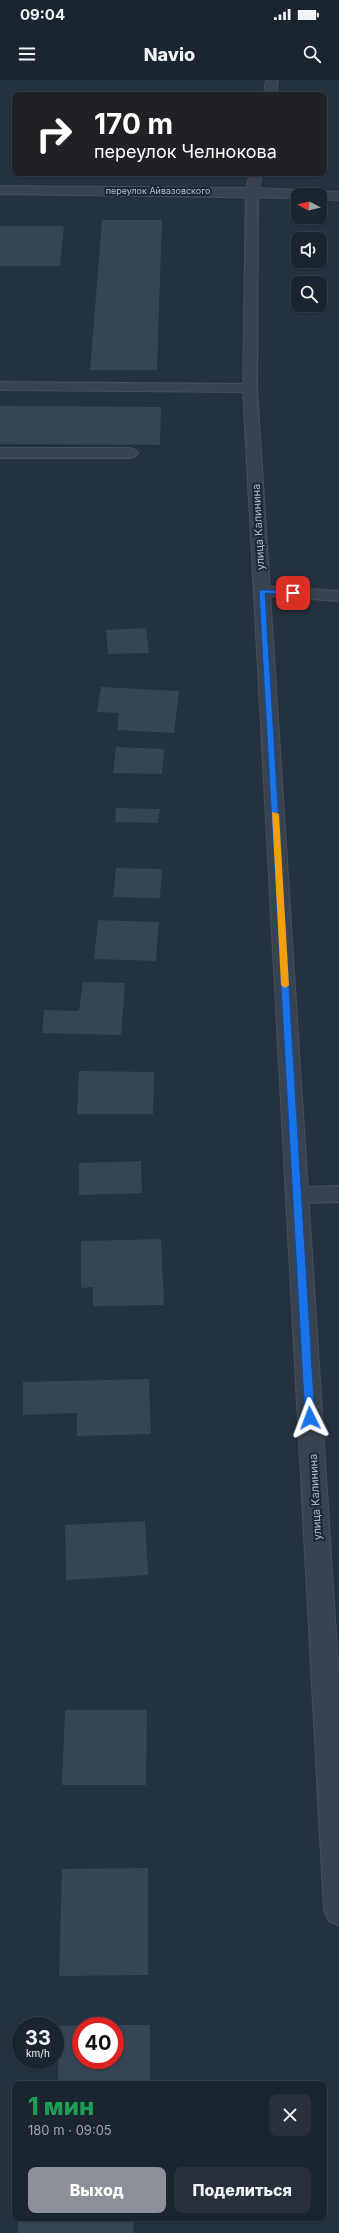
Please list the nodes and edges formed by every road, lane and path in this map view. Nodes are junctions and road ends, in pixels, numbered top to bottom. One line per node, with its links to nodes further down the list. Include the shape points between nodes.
1 (272, 80): 2 (street)
2 (270, 92)
3 (254, 183): 4 (street, переулок Айвазовского); 5 (street, переулок Айвазовского); 9 (street, улица Калинина)
4 (0, 190)
5 (291, 190)
6 (327, 195): 7 (street)
7 (339, 196)
8 (0, 386): 9 (street)
9 (250, 388): 12 (street, улица Калинина)
10 (0, 453): 11 (street)
11 (130, 453)
12 (262, 591): 13 (street); 15 (street, улица Калинина)
13 (339, 596)
14 (339, 1194): 15 (street)
15 (297, 1195): 16 (street, улица Калинина)
16 (339, 1911)

